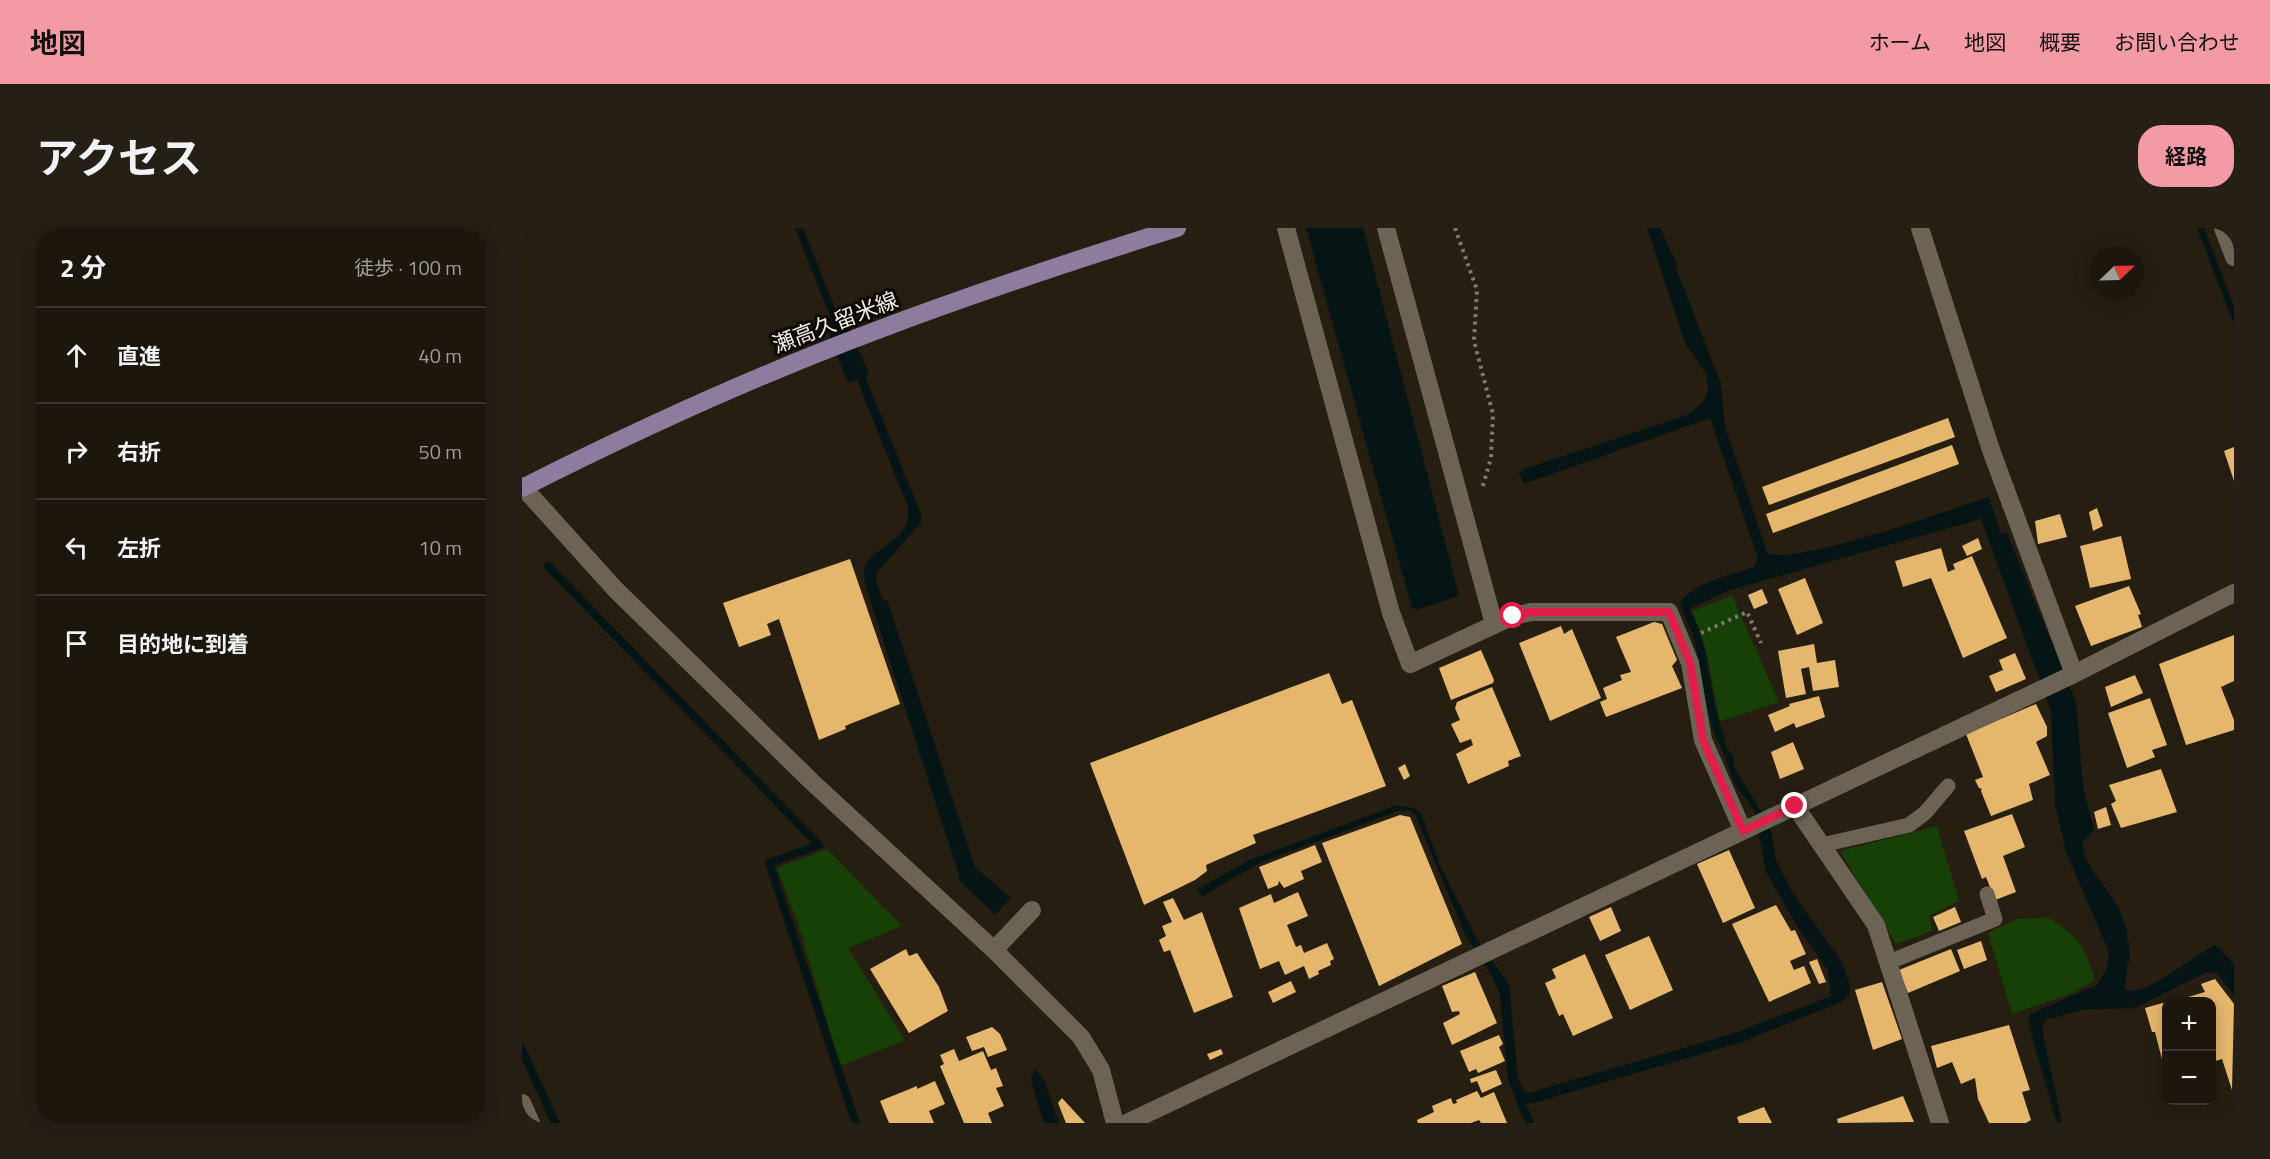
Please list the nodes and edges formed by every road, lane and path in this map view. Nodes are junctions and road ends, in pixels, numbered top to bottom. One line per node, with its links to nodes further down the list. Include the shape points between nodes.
1 (1177, 228): 8 (main road, 瀬高久留米線, via 1011,281 873,331 720,393)
2 (1286, 228): 11 (street, via 1391,613 1410,664)
3 (1386, 228): 9 (street)
4 (1455, 228): 9 (path, via 1477,290 1474,341 1493,414 1491,458)
5 (1920, 228): 14 (street, via 1991,450)
6 (2223, 228): 7 (street)
7 (2234, 257)
8 (522, 487): 21 (street, via 615,589 811,781)
9 (1468, 526): 11 (street)
10 (2234, 593): 14 (street)
11 (1494, 624): 12 (street, via 1531,612 1669,612)
12 (1681, 642): 13 (path, via 1747,612); 17 (street, via 1690,663 1703,740)
13 (1761, 643)
14 (2074, 674): 16 (street)
15 (1948, 786): 18 (lane, via 1909,825)
16 (1795, 806): 17 (street); 18 (street)
17 (1743, 831): 26 (street)
18 (1822, 845): 22 (street, via 1876,925)
19 (1987, 894): 22 (lane, via 1995,919)
20 (1032, 910): 21 (street)
21 (994, 950): 25 (street, via 1081,1037 1101,1070)
22 (1889, 962): 27 (street)
23 (522, 1103): 24 (street)
24 (531, 1123)
25 (1115, 1123)
26 (1126, 1123)
27 (1940, 1123)

